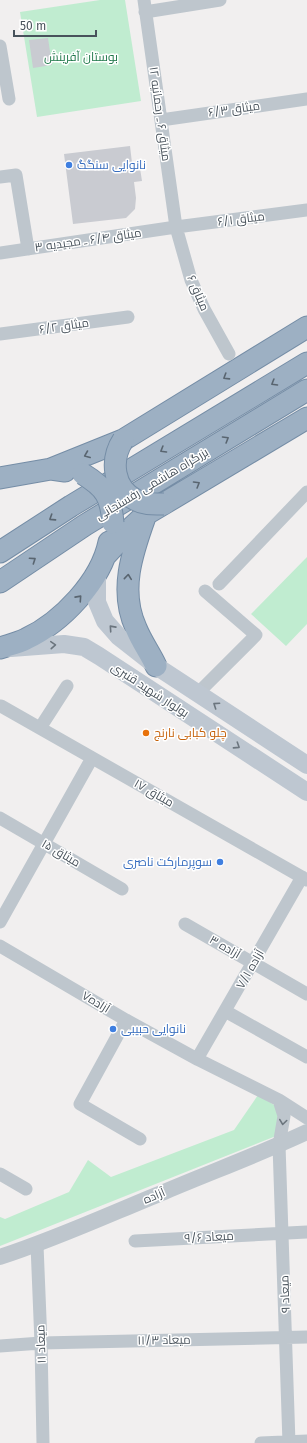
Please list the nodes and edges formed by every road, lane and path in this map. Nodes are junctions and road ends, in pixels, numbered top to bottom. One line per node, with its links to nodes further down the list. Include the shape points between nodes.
1 (220, 0): 2 (street)
2 (145, 6): 7 (street, میثاق ۶ ـ رحمانیه ۱۲)
3 (0, 46): 4 (street)
4 (1, 61): 6 (street)
5 (307, 98): 7 (street, میثاق ۶/۳)
6 (9, 99)
7 (161, 120): 10 (street, میثاق ۶ ـ رحمانیه ۱۲)
8 (0, 177): 11 (street, via 16,175)
9 (307, 210): 10 (street, میثاق ۶/۱)
10 (176, 227): 11 (street, میثاق ۶/۴ ـ مجیدیه ۳); 16 (street, میثاق ۶, via 191,280)
11 (28, 249): 12 (street, میثاق ۶/۴ ـ مجیدیه ۳)
12 (0, 253)
13 (128, 317): 15 (street, میثاق ۶/۲)
14 (307, 327): 20 (highway, one-way to 20)
15 (0, 334)
16 (229, 354)
17 (307, 363): 26 (highway, بزرگراه هاشمی رفسنجانی, one-way to 26)
18 (307, 390): 28 (highway, بزرگراه هاشمی رفسنجانی, one-way to 18, via 85,525)
19 (307, 418): 24 (highway, بزرگراه هاشمی رفسنجانی, one-way to 19)
20 (124, 440): 21 (highway, one-way to 21); 24 (highway, bridge, via 114,462 116,478 124,491 135,500 149,505)
21 (51, 469): 22 (highway); 27 (highway, bridge, via 83,474 96,482 106,494 112,508 113,524)
22 (7, 475)
23 (307, 492): 29 (street)
24 (164, 504): 25 (highway, بزرگراه هاشمی رفسنجانی)
25 (145, 515): 27 (highway, بزرگراه هاشمی رفسنجانی, via 130,528); 32 (highway, one-way to 25, via 135,627 127,591 131,558)
26 (0, 552)
27 (102, 564): 31 (highway, بزرگراه هاشمی رفسنجانی, one-way to 27, via 26,639 52,623 87,588); 32 (main road, بولوار شهید قنبری, one-way to 27, via 105,621 97,602)
28 (0, 582)
29 (219, 584)
30 (205, 591): 34 (street, via 256,634)
31 (0, 649): 39 (main road, بولوار شهید قنبری, one-way to 39, via 64,644 84,647)
32 (156, 666): 34 (main road, بولوار شهید قنبری)
33 (67, 686): 36 (street)
34 (198, 693): 38 (main road, بولوار شهید قنبری, one-way to 34)
35 (1, 706): 36 (street, میثاق ۱۷)
36 (40, 728): 37 (street, میثاق ۱۷)
37 (92, 758): 41 (street); 42 (street, میثاق ۱۷)
38 (307, 765)
39 (307, 792)
40 (0, 818): 41 (street, میثاق ۱۵)
41 (43, 843): 43 (street, میثاق ۱۵); 44 (street)
42 (304, 879): 47 (street, آزاده ۷/۱)
43 (122, 889)
44 (0, 922)
45 (185, 924): 47 (street, آزاده ۳)
46 (0, 946): 50 (street, آزاده۷)
47 (253, 963): 48 (street, آزاده ۳); 49 (street, آزاده ۷/۱)
48 (307, 994)
49 (226, 1011): 51 (street); 52 (street, آزاده ۷/۱)
50 (126, 1020): 52 (street, آزاده۷); 56 (street, via 80,1104)
51 (307, 1057)
52 (197, 1059): 53 (street, آزاده۷)
53 (279, 1100): 54 (street, آزاده۷); 57 (street, میعاد ۹, one-way to 57, via 284,1116)
54 (307, 1118)
55 (307, 1132): 57 (street, آزاده)
56 (140, 1139)
57 (279, 1145): 61 (street, میعاد ۹); 63 (street, آزاده)
58 (0, 1174): 59 (street)
59 (26, 1189)
60 (307, 1232): 61 (street, میعاد ۹/۶)
61 (282, 1233): 62 (street, میعاد ۹/۶); 65 (street, میعاد ۹)
62 (135, 1241)
63 (37, 1245): 64 (street, آزاده); 67 (street, میعاد ۱۱)
64 (0, 1257)
65 (286, 1337): 66 (street, میعاد ۱۱/۳); 67 (street, میعاد ۱۱/۳); 72 (street, میعاد ۹)
66 (307, 1337)
67 (41, 1344): 68 (street, میعاد ۱۱/۳); 70 (street, میعاد ۱۱)
68 (0, 1346)
69 (307, 1441): 72 (street)
70 (43, 1443)
71 (261, 1443): 72 (street)
72 (289, 1443)

